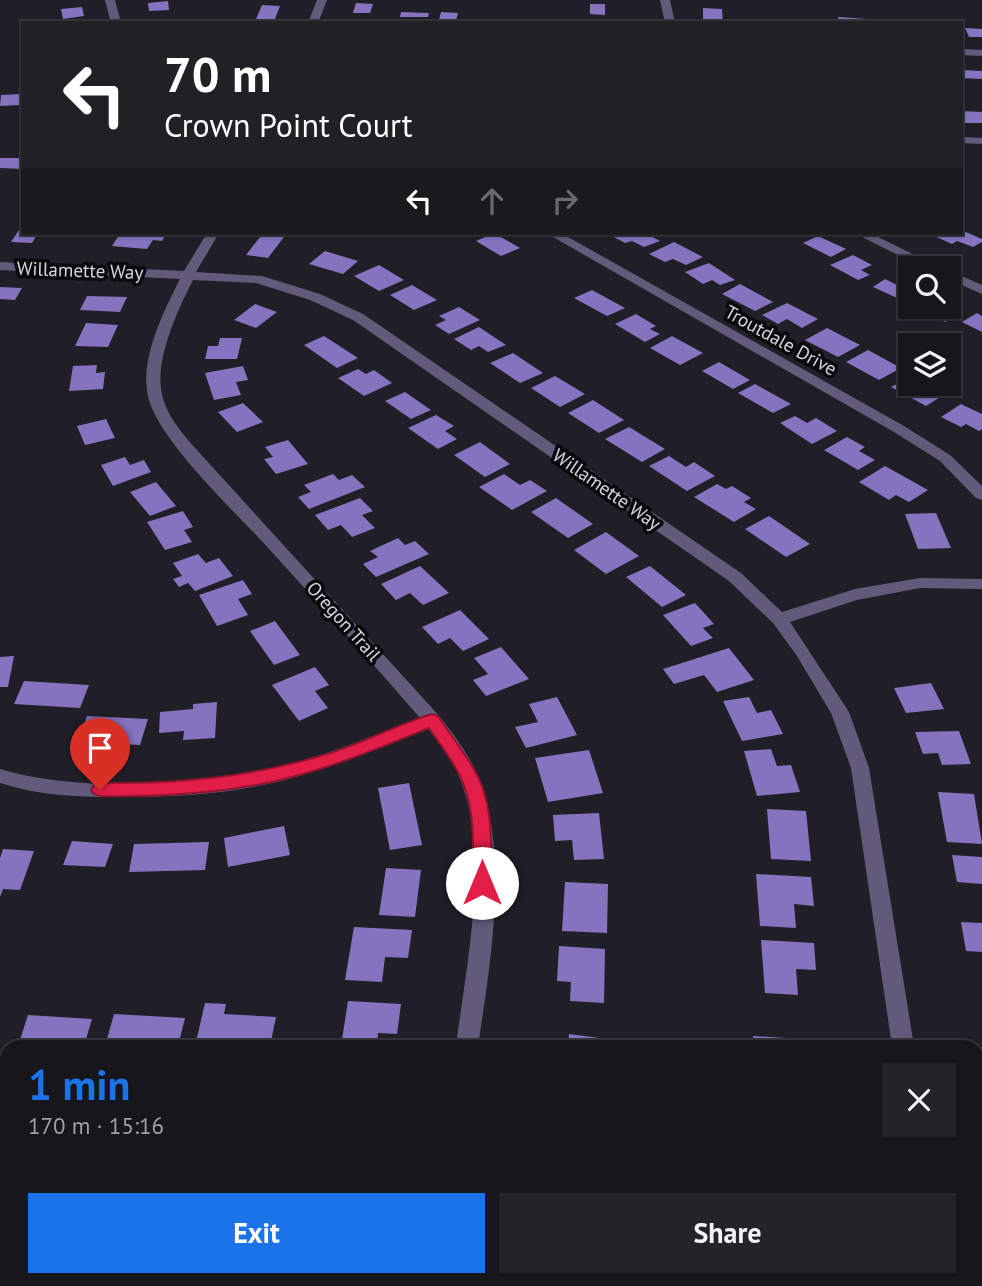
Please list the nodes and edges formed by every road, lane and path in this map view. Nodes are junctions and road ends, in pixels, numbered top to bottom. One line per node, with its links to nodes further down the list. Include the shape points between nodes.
1 (110, 0): 4 (street)
2 (322, 0): 5 (street)
3 (665, 0): 6 (street)
4 (115, 21)
5 (314, 21)
6 (670, 21)
7 (963, 52): 8 (street)
8 (982, 53)
9 (963, 140): 10 (street)
10 (982, 141)
11 (212, 235): 16 (street, Oregon Trail)
12 (556, 235): 19 (street, Troutdale Drive, via 899,429 945,458)
13 (864, 235): 14 (street)
14 (909, 256)
15 (0, 266): 16 (street, Willamette Way)
16 (190, 274): 21 (street, Willamette Way, via 257,279 315,297 358,317 735,577); 22 (street, Oregon Trail, via 153,369 153,392 161,414 200,464)
17 (961, 280): 18 (street)
18 (982, 290)
19 (982, 495)
20 (982, 584): 21 (street, via 920,583 855,595)
21 (779, 619): 25 (street, Willamette Way, via 840,712 860,768)
22 (432, 720): 23 (street, via 334,758 229,783 172,790 76,790 29,786); 24 (street, Oregon Trail, via 468,774 481,823 481,922)
23 (0, 776)
24 (468, 1040)
25 (902, 1040)

